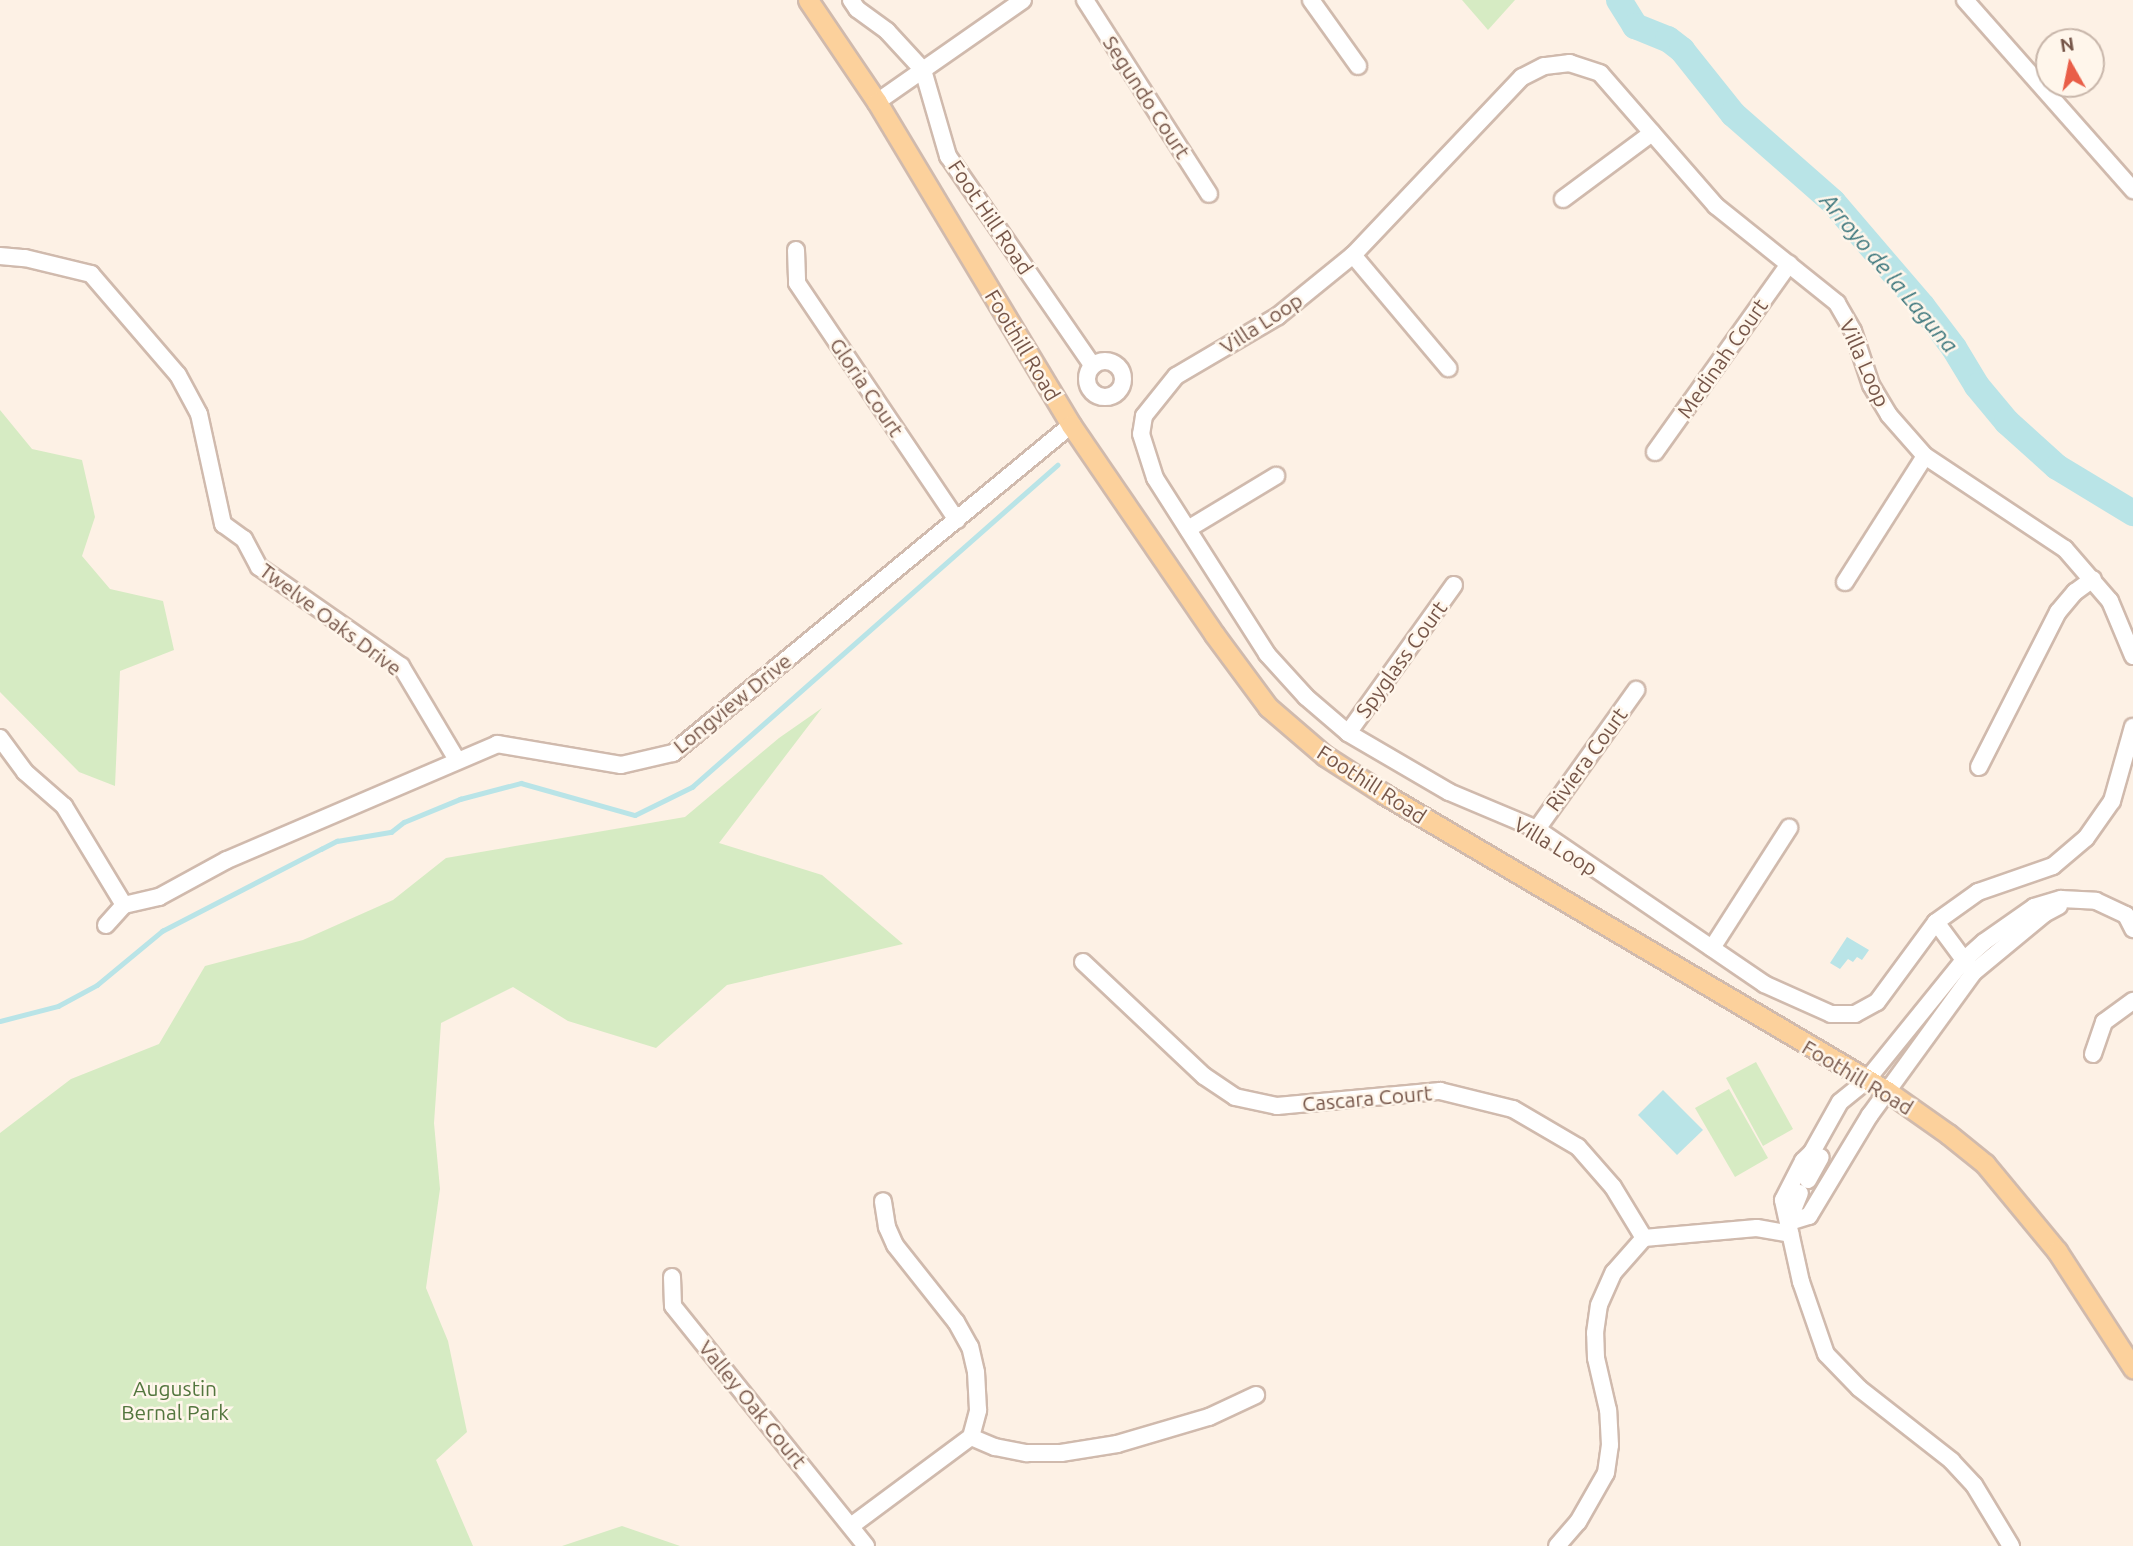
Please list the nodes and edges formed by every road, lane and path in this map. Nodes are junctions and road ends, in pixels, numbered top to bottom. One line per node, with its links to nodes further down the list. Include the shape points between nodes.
1 (808, 0): 9 (main road, Foothill Road)
2 (851, 0): 8 (street, Foot Hill Road)
3 (1023, 0): 8 (street)
4 (1086, 0): 12 (street, Segundo Court)
5 (1311, 0): 7 (street)
6 (1965, 0): 11 (street)
7 (1358, 66)
8 (923, 70): 9 (street); 18 (street, Foot Hill Road, via 948,156)
9 (877, 102): 20 (main road, Foothill Road)
10 (1652, 134): 13 (street); 15 (street, Villa Loop, via 1600,73 1570,63 1544,66 1522,77); 17 (street, Villa Loop, via 1716,206)
11 (2133, 190)
12 (1209, 194)
13 (1563, 199)
14 (796, 250): 24 (street, Gloria Court, via 797,282)
15 (1353, 255): 19 (street); 25 (street, Villa Loop, via 1278,316 1176,376 1144,416 1144,451 1155,478)
16 (0, 256): 34 (street, Twelve Oaks Drive, via 91,274 178,375 199,414 223,524 244,539 259,567 401,666)
17 (1789, 264): 21 (street, Medinah Court); 22 (street, Villa Loop, via 1837,303 1853,331 1871,385 1889,415)
18 (1093, 366)
19 (1448, 368)
20 (1071, 425): 24 (street, Longview Drive); 47 (main road, Foothill Road, via 1268,707 1325,757)
21 (1655, 453)
22 (1924, 456): 26 (street, Villa Loop, via 2065,549); 27 (street)
23 (1276, 476): 25 (street)
24 (957, 520): 34 (street, Longview Drive, via 673,753 621,765 497,744)
25 (1188, 529): 32 (street, Villa Loop, via 1266,654)
26 (2093, 579): 29 (street, Villa Loop, via 2110,601); 35 (street, via 2058,612)
27 (1845, 582)
28 (1454, 585): 32 (street, Spyglass Court)
29 (2133, 656)
30 (1636, 690): 37 (street, Riviera Court)
31 (2133, 727): 39 (street, Villa Loop, via 2112,802 2086,838 2053,866 1979,892)
32 (1348, 733): 37 (street, Villa Loop, via 1449,792)
33 (0, 738): 38 (street, via 25,772 64,806)
34 (457, 760): 38 (street, Longview Drive, via 227,860 159,897)
35 (1979, 767)
36 (1789, 828): 42 (street)
37 (1536, 829): 42 (street, Villa Loop)
38 (124, 905): 40 (street)
39 (1936, 922): 42 (street, Villa Loop, via 1877,1002 1855,1014 1831,1014 1764,984); 44 (street)
40 (106, 925)
41 (2133, 929): 44 (street, via 2126,915 2096,901 2074,899)
42 (1712, 948)
43 (1083, 962): 53 (street, Cascara Court, via 1204,1076 1235,1097 1277,1106 1440,1091 1475,1097 1523,1114 1578,1147 1613,1187)
44 (1969, 966): 47 (street); 48 (street)
45 (2133, 1001): 46 (street, via 2105,1022)
46 (2093, 1054)
47 (1866, 1082): 48 (main road, Foothill Road); 49 (street, via 1840,1102)
48 (1886, 1091): 50 (street); 55 (main road, Foothill Road, via 1985,1164 2057,1251)
49 (1817, 1155): 50 (street); 52 (street); 52 (street, via 1803,1161 1783,1200)
50 (1838, 1166): 52 (street, via 1809,1216)
51 (883, 1201): 57 (street, via 895,1245 956,1322 970,1347 978,1410)
52 (1789, 1228): 53 (street); 61 (street, via 1801,1282 1826,1354 1859,1388 1952,1461 1974,1485)
53 (1644, 1238): 60 (street, via 1614,1272 1599,1305 1596,1358 1608,1410 1606,1473 1578,1522)
54 (672, 1277): 58 (street, Valley Oak Court, via 673,1306)
55 (2133, 1368)
56 (1256, 1395): 57 (street, via 1209,1417 1117,1444 1061,1453 1027,1453)
57 (971, 1437): 58 (street)
58 (851, 1526): 59 (street, Valley Oak Court)
59 (866, 1546)
60 (1557, 1546)
61 (2011, 1546)

